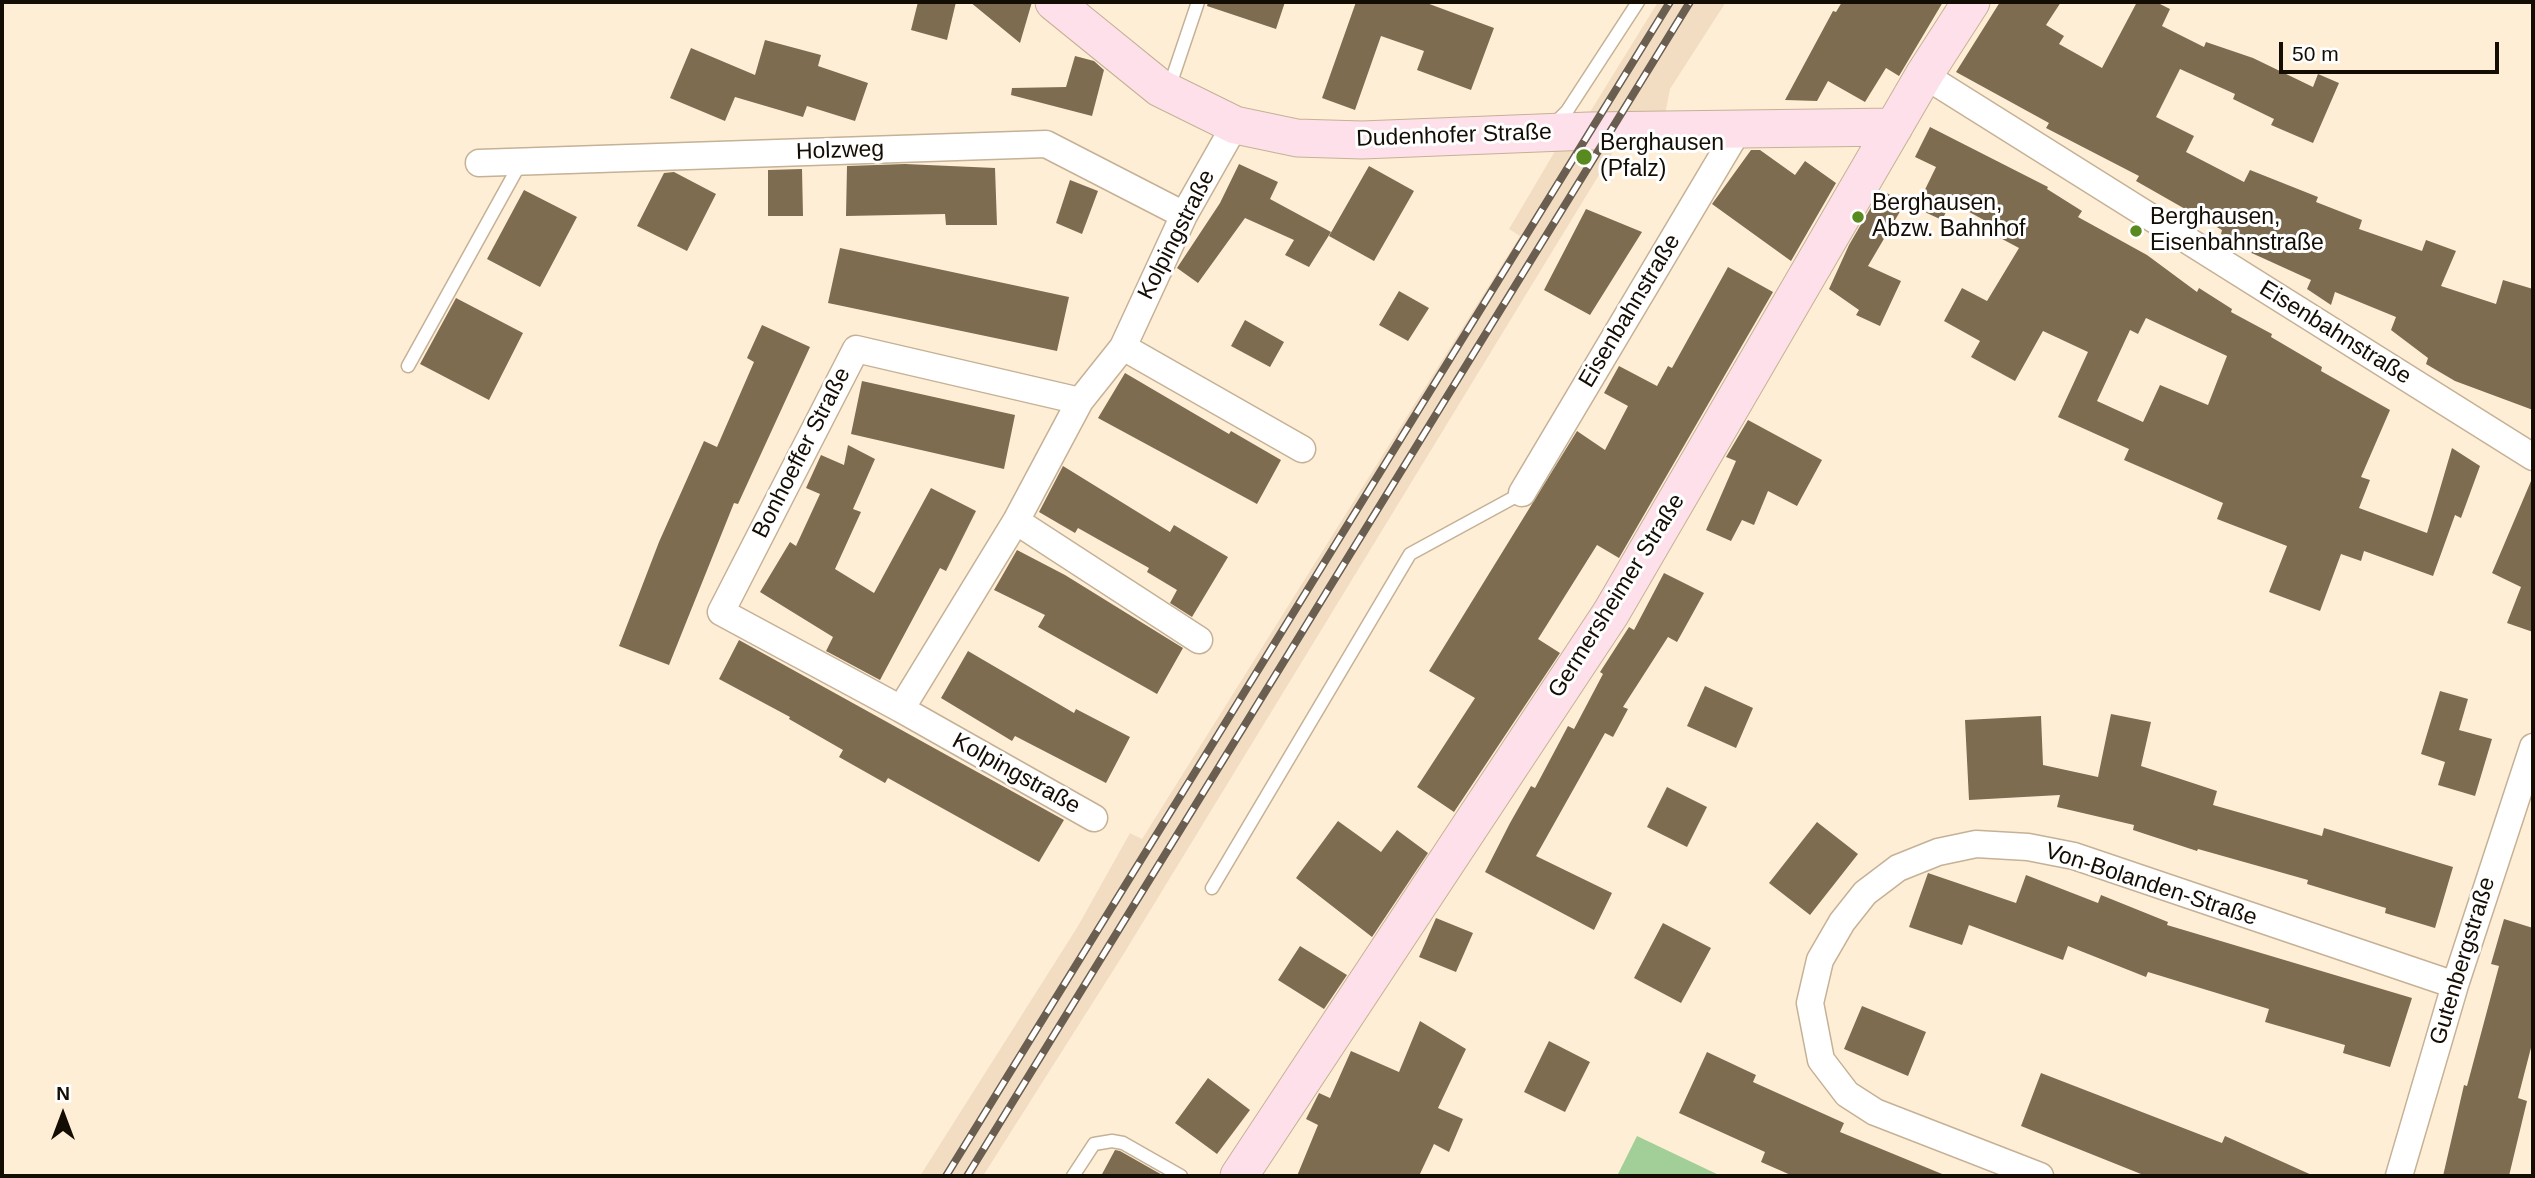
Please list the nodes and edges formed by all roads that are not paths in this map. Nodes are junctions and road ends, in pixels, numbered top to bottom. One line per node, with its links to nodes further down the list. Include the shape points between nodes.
1 (1054, 2): 6 (main road, Dudenhofer Straße)
2 (1198, 2): 6 (lane)
3 (1638, 2): 10 (lane, via 1567,111)
4 (1972, 2): 5 (main road, Germersheimer Straße)
5 (1924, 75): 8 (main road, Germersheimer Straße); 18 (street, Eisenbahnstraße)
6 (1167, 92): 7 (main road, Dudenhofer Straße)
7 (1235, 125): 10 (main road, Dudenhofer Straße, via 1297,138 1362,140); 13 (street, Kolpingstraße)
8 (1894, 127): 9 (main road, Dudenhofer Straße); 31 (main road, Germersheimer Straße, via 1611,614)
9 (1738, 130): 10 (main road, Dudenhofer Straße); 19 (street, Eisenbahnstraße)
10 (1546, 133)
11 (521, 162): 12 (street, Holzweg); 13 (street, Holzweg, via 1046,144); 15 (lane)
12 (479, 163)
13 (1184, 215): 14 (street, Kolpingstraße)
14 (1123, 347): 16 (street, Kolpingstraße); 17 (street)
15 (408, 366)
16 (1080, 401): 20 (street, Kolpingstraße); 21 (street, Bonhoeffer Straße, via 856,349)
17 (1302, 449)
18 (2533, 457)
19 (1522, 493): 27 (lane, via 1410,554)
20 (1016, 521): 22 (street); 23 (street, Kolpingstraße)
21 (720, 612): 23 (street, Kolpingstraße)
22 (1199, 640)
23 (901, 709): 26 (street, Kolpingstraße)
24 (2533, 747): 25 (street, Gutenbergstraße)
25 (2521, 815): 28 (street, Gutenbergstraße)
26 (1094, 818)
27 (1212, 888)
28 (2455, 985): 32 (street, Von-Bolanden-Straße, via 2074,856 2028,846 1976,844 1938,852 1898,868 1865,892 1820,960 1810,1003 1821,1060 1847,1094 1875,1112); 33 (street, Gutenbergstraße)
29 (1073, 1176): 30 (lane, via 1094,1144 1112,1141)
30 (1181, 1176)
31 (1239, 1176)
32 (2040, 1176)
33 (2399, 1176)

